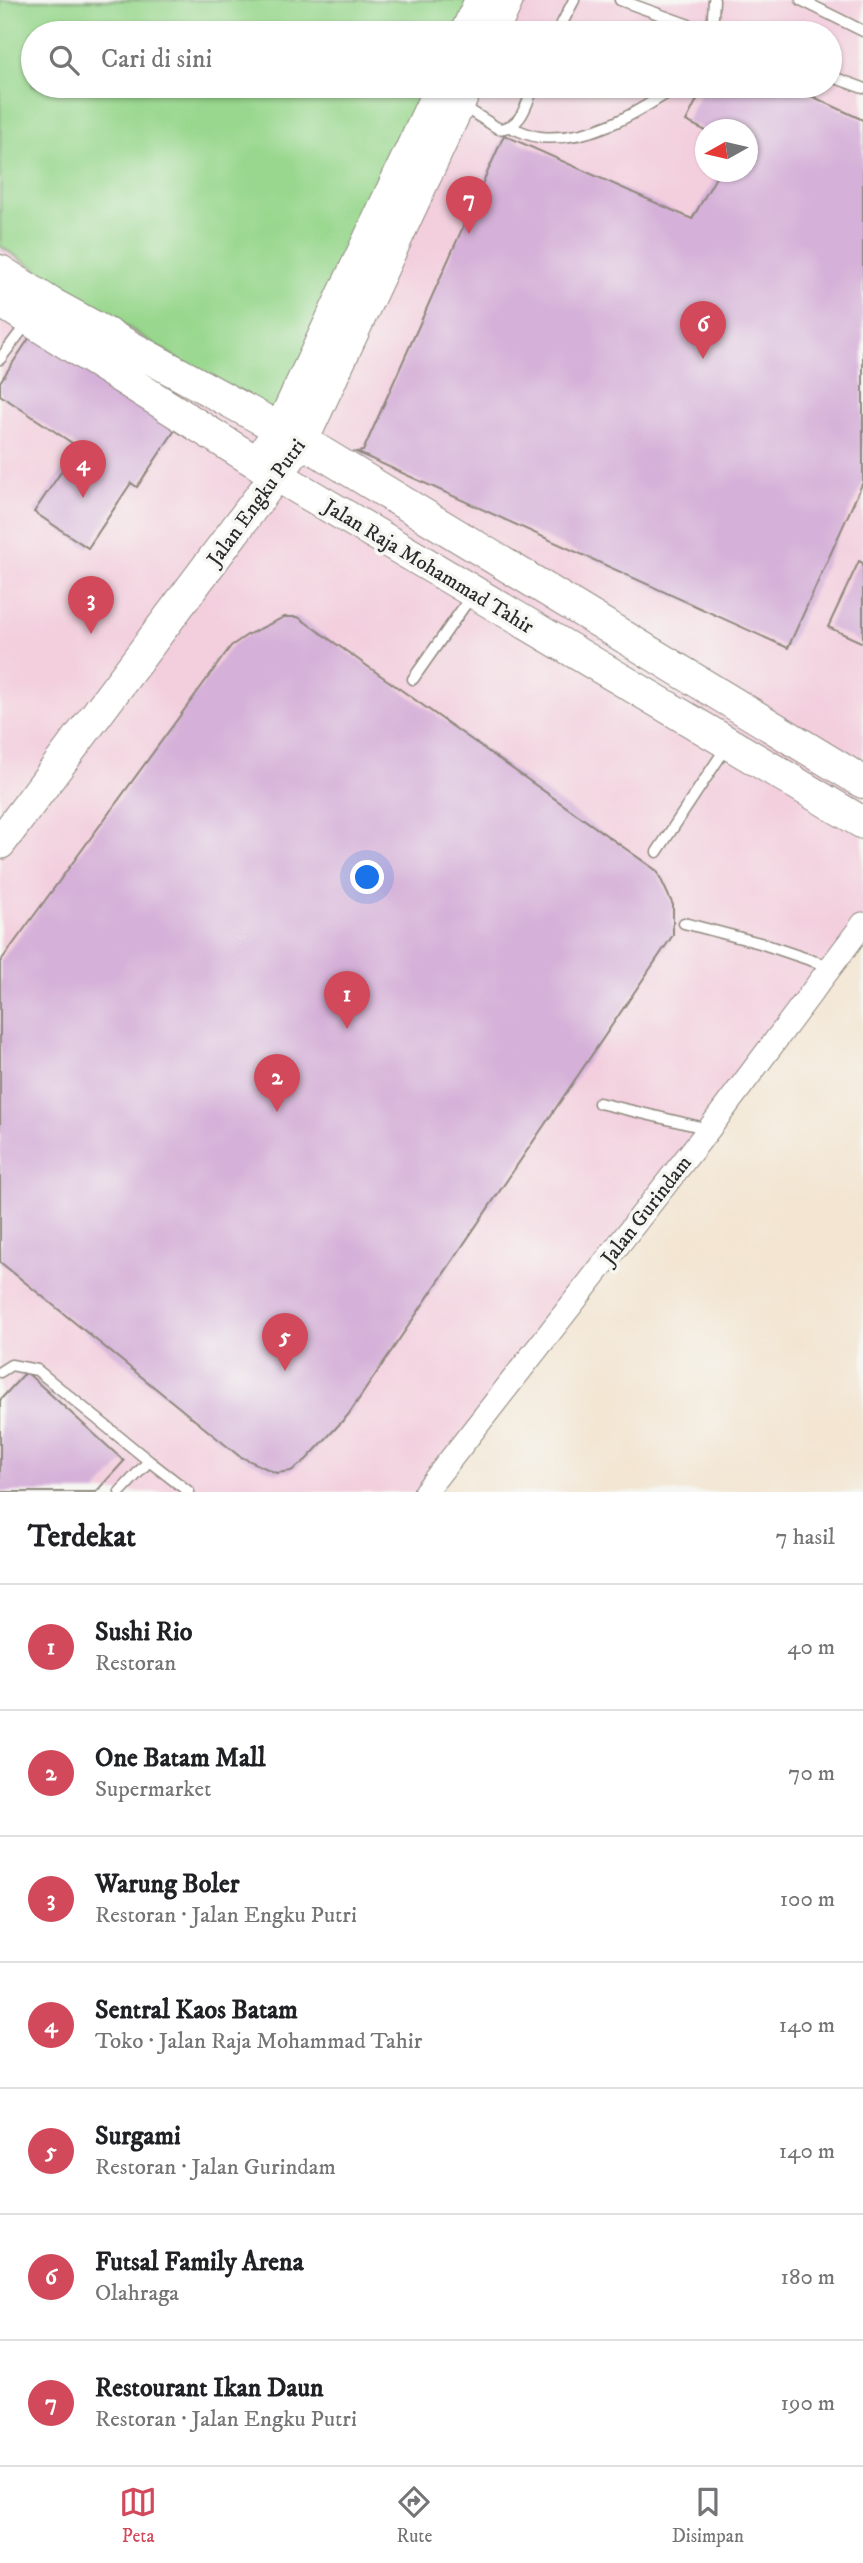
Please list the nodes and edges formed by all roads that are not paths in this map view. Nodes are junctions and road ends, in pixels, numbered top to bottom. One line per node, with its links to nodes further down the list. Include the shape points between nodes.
1 (481, 0): 7 (main road)
2 (508, 0): 8 (main road)
3 (574, 0): 9 (lane)
4 (620, 0): 10 (lane)
5 (714, 0): 11 (lane)
6 (800, 0): 12 (lane)
7 (471, 21)
8 (498, 21)
9 (564, 21)
10 (678, 21)
11 (712, 21)
12 (863, 31)
13 (842, 80): 14 (lane)
14 (863, 88)
15 (453, 98): 24 (main road, Jalan Engku Putri)
16 (463, 98): 19 (lane, via 499,129)
17 (529, 98): 19 (lane, via 520,120)
18 (659, 98): 19 (lane, via 625,119 574,137 537,137)
19 (509, 127)
20 (0, 271): 24 (main road, Jalan Raja Mohammad Tahir)
21 (0, 301): 22 (main road, Jalan Raja Mohammad Tahir)
22 (30, 320): 23 (lane); 25 (main road, Jalan Raja Mohammad Tahir)
23 (0, 359)
24 (291, 436): 25 (main road, Jalan Engku Putri); 29 (main road, Jalan Raja Mohammad Tahir)
25 (268, 470): 26 (main road, Jalan Raja Mohammad Tahir); 30 (main road, Jalan Engku Putri); 32 (main road, Jalan Engku Putri)
26 (473, 593): 27 (lane); 28 (main road, Jalan Raja Mohammad Tahir)
27 (413, 679)
28 (728, 744): 31 (main road, Jalan Raja Mohammad Tahir); 33 (lane)
29 (863, 782)
30 (0, 810)
31 (863, 823)
32 (0, 843)
33 (657, 852)
34 (684, 922): 36 (lane)
35 (863, 924): 36 (street, Jalan Gurindam)
36 (831, 967): 38 (street, Jalan Gurindam)
37 (599, 1103): 38 (lane)
38 (709, 1129): 43 (street, Jalan Gurindam)
39 (0, 1372): 40 (lane, via 11,1365 37,1370)
40 (149, 1461): 41 (lane); 42 (lane)
41 (120, 1492)
42 (189, 1492)
43 (425, 1492)

